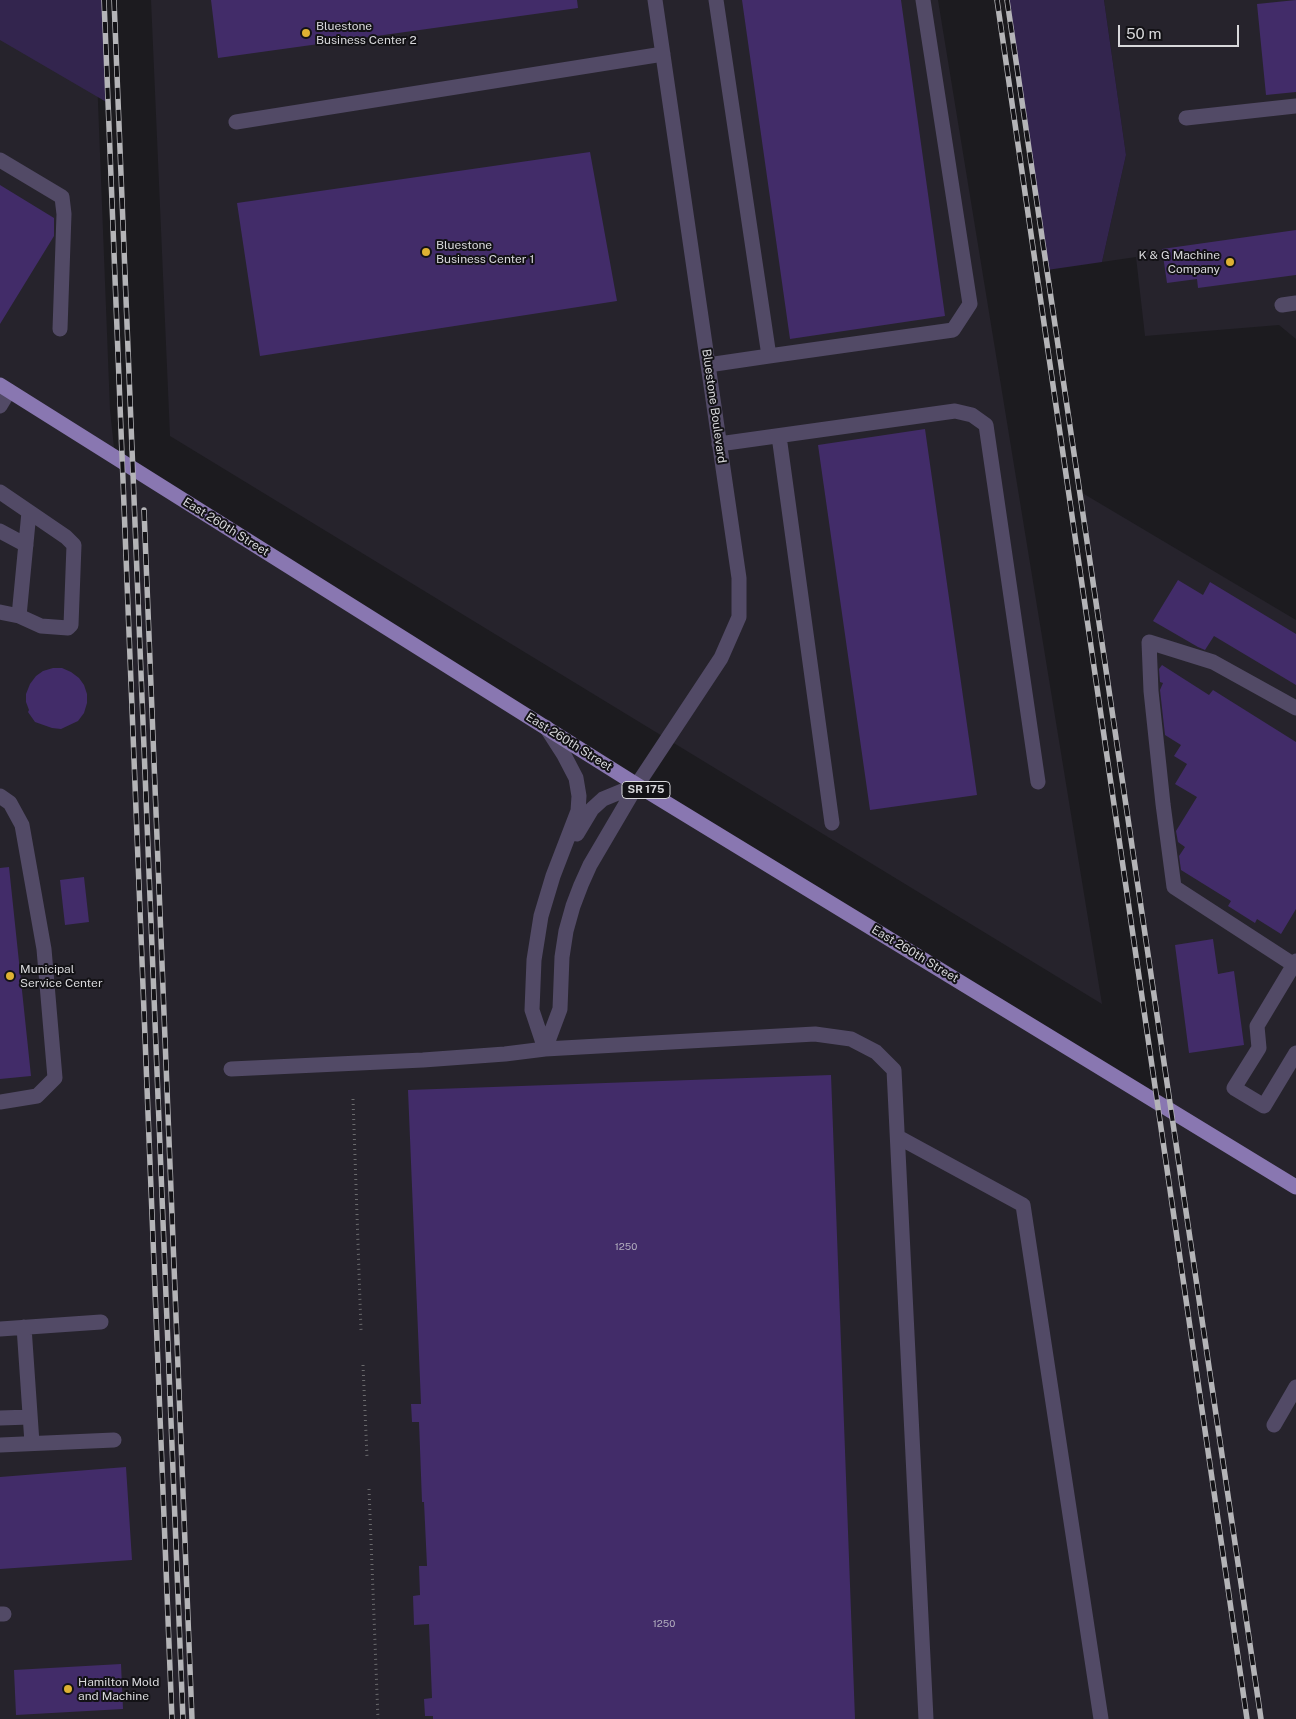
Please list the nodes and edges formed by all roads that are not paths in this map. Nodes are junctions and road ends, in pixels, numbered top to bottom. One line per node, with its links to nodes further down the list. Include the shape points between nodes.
1 (655, 0): 4 (street, Bluestone Boulevard)
2 (716, 0): 10 (street)
3 (923, 0): 10 (street, via 970,304 953,330)
4 (663, 54): 7 (street); 11 (street, Bluestone Boulevard)
5 (1296, 106): 6 (street)
6 (1186, 118)
7 (236, 122)
8 (0, 160): 9 (street, via 62,197)
9 (60, 329)
10 (769, 356): 11 (street)
11 (708, 365): 15 (street, Bluestone Boulevard)
12 (4, 388): 13 (street); 23 (main road, East 260th Street / SR 175)
13 (0, 406)
14 (779, 436): 15 (street); 24 (street, via 955,411 972,415 986,425); 27 (street)
15 (719, 444): 25 (street, Bluestone Boulevard, via 739,578 739,616 721,658)
16 (0, 492): 17 (street)
17 (28, 512): 19 (street); 21 (street, via 74,545 71,625 68,628 41,626)
18 (0, 531): 19 (street)
19 (26, 545): 21 (street)
20 (0, 612): 21 (street)
21 (19, 616)
22 (1296, 708): 29 (street, via 1213,662 1149,642 1151,692 1174,887)
23 (546, 727): 25 (main road, East 260th Street / SR 175); 28 (street, via 576,778 578,794 578,811)
24 (1038, 782)
25 (637, 785): 28 (street, via 603,799 592,809); 30 (street, Bluestone Boulevard, via 590,865 573,906 562,957 560,1009); 35 (main road, East 260th Street / SR 175)
26 (0, 796): 33 (street, via 10,803 22,825 44,949 55,1078 37,1096)
27 (832, 823)
28 (560, 860): 30 (street, via 541,916 534,960 532,1010)
29 (1295, 963): 31 (street, via 1257,1026 1258,1048 1234,1088 1264,1106)
30 (545, 1049): 32 (street, via 423,1060); 34 (street, via 815,1034 851,1039 876,1052 894,1070)
31 (1296, 1054)
32 (231, 1069)
33 (0, 1102)
34 (898, 1137): 46 (street); 47 (street, via 1024,1205)
35 (1296, 1188)
36 (101, 1322): 37 (street)
37 (24, 1327): 38 (street); 40 (street)
38 (0, 1328)
39 (1296, 1387): 42 (street)
40 (30, 1417): 41 (street); 44 (street)
41 (0, 1418)
42 (1274, 1425)
43 (114, 1440): 44 (street)
44 (32, 1443): 45 (street)
45 (0, 1445)
46 (926, 1719)
47 (1101, 1719)

